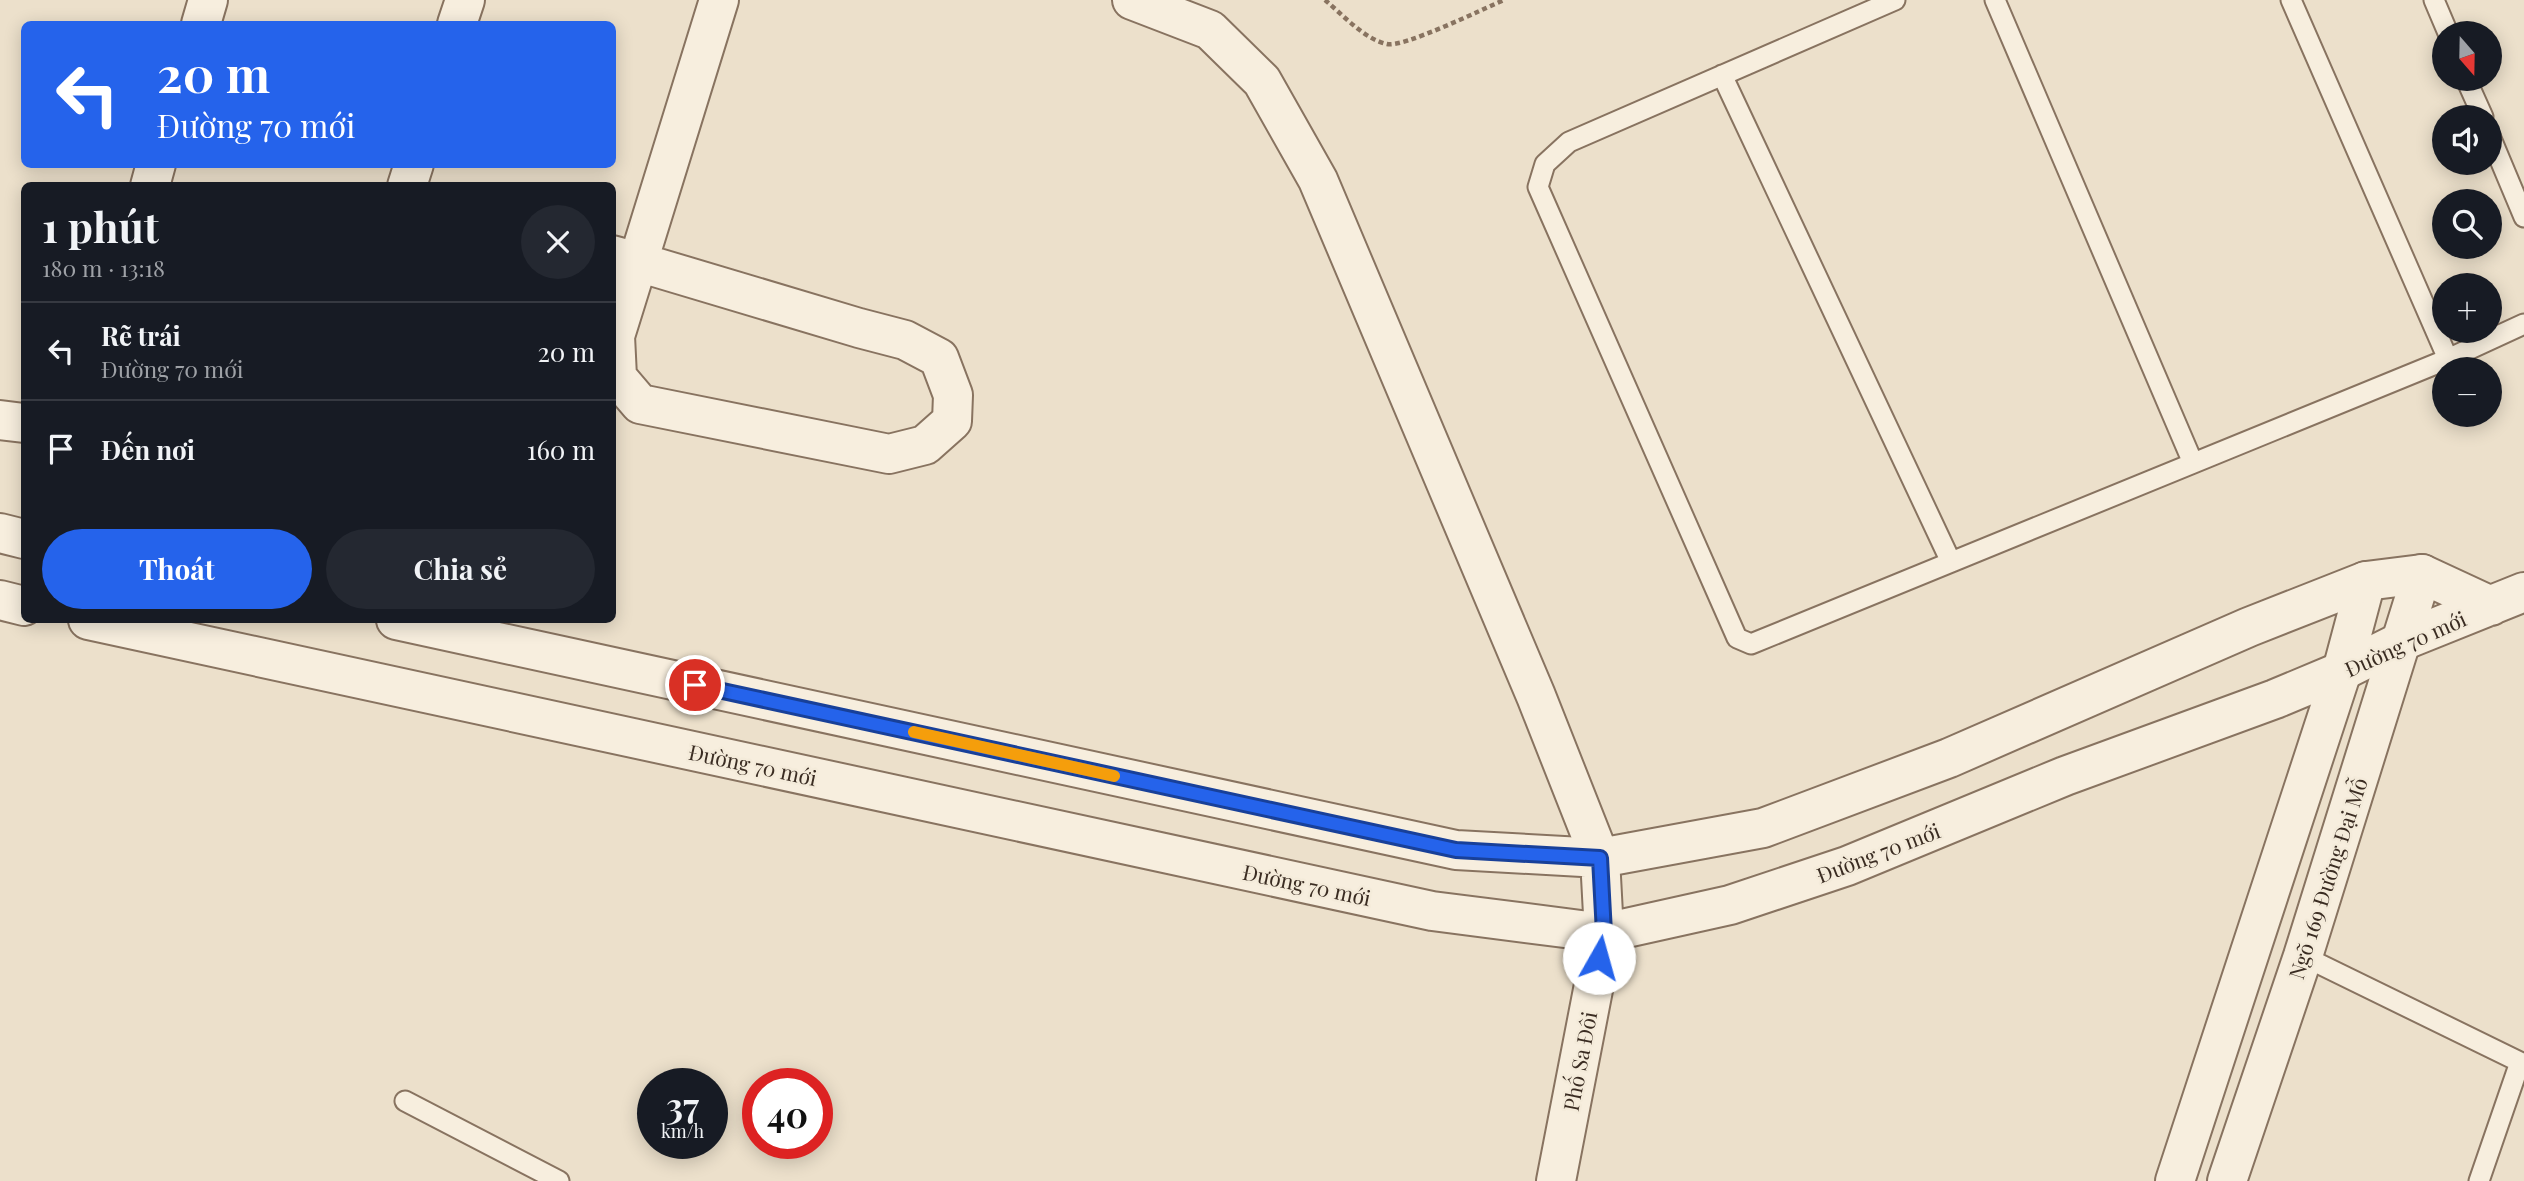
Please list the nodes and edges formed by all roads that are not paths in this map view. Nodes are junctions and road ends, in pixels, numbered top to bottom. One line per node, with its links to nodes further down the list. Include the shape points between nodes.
1 (208, 0): 9 (street)
2 (465, 0): 10 (street)
3 (719, 0): 15 (street)
4 (1132, 0): 37 (street, Phố Sa Đôi, via 1210,30 1262,81 1318,180)
5 (1895, 0): 12 (lane)
6 (1995, 0): 24 (lane)
7 (2291, 0): 19 (lane)
8 (2434, 0): 11 (lane)
9 (202, 21)
10 (458, 21)
11 (2443, 21)
12 (1723, 75): 27 (lane); 27 (lane, via 1569,142 1545,164 1538,187 1737,638 1751,644)
13 (2502, 165): 14 (lane)
14 (2524, 217)
15 (625, 259): 17 (street); 18 (street, via 905,340 939,358 953,395 952,421 925,445 889,454 640,404 617,377)
16 (2524, 324): 20 (lane)
17 (616, 328)
18 (616, 356)
19 (2447, 357)
20 (2452, 357)
21 (2432, 366): 24 (lane)
22 (0, 420): 23 (street)
23 (21, 423)
24 (2193, 463): 27 (lane)
25 (0, 533): 26 (street)
26 (21, 538)
27 (1951, 562)
28 (2422, 574): 29 (street); 30 (street, Đường 70 mới); 35 (street, Ngõ 169 Đường Đại Mỗ)
29 (2366, 581): 36 (street); 37 (street, via 1950,758 1763,828)
30 (2507, 599): 35 (street, Đường 70 mới)
31 (0, 600): 32 (street)
32 (21, 605)
33 (102, 623): 38 (street, Đường 70 mới, via 1432,911)
34 (410, 623): 37 (street, via 1456,850)
35 (2402, 641): 36 (street, Đường 70 mới); 39 (street, Ngõ 169 Đường Đại Mỗ)
36 (2342, 671): 38 (street, Đường 70 mới, via 2064,776 1847,866 1730,905); 44 (street)
37 (1600, 858): 38 (street, Phố Sa Đôi)
38 (1604, 933): 43 (street, Phố Sa Đôi)
39 (2303, 956): 40 (lane); 45 (street, Ngõ 169 Đường Đại Mỗ)
40 (2522, 1063): 46 (lane)
41 (405, 1101): 42 (lane)
42 (559, 1181)
43 (1556, 1181)
44 (2175, 1181)
45 (2227, 1181)
46 (2479, 1181)

